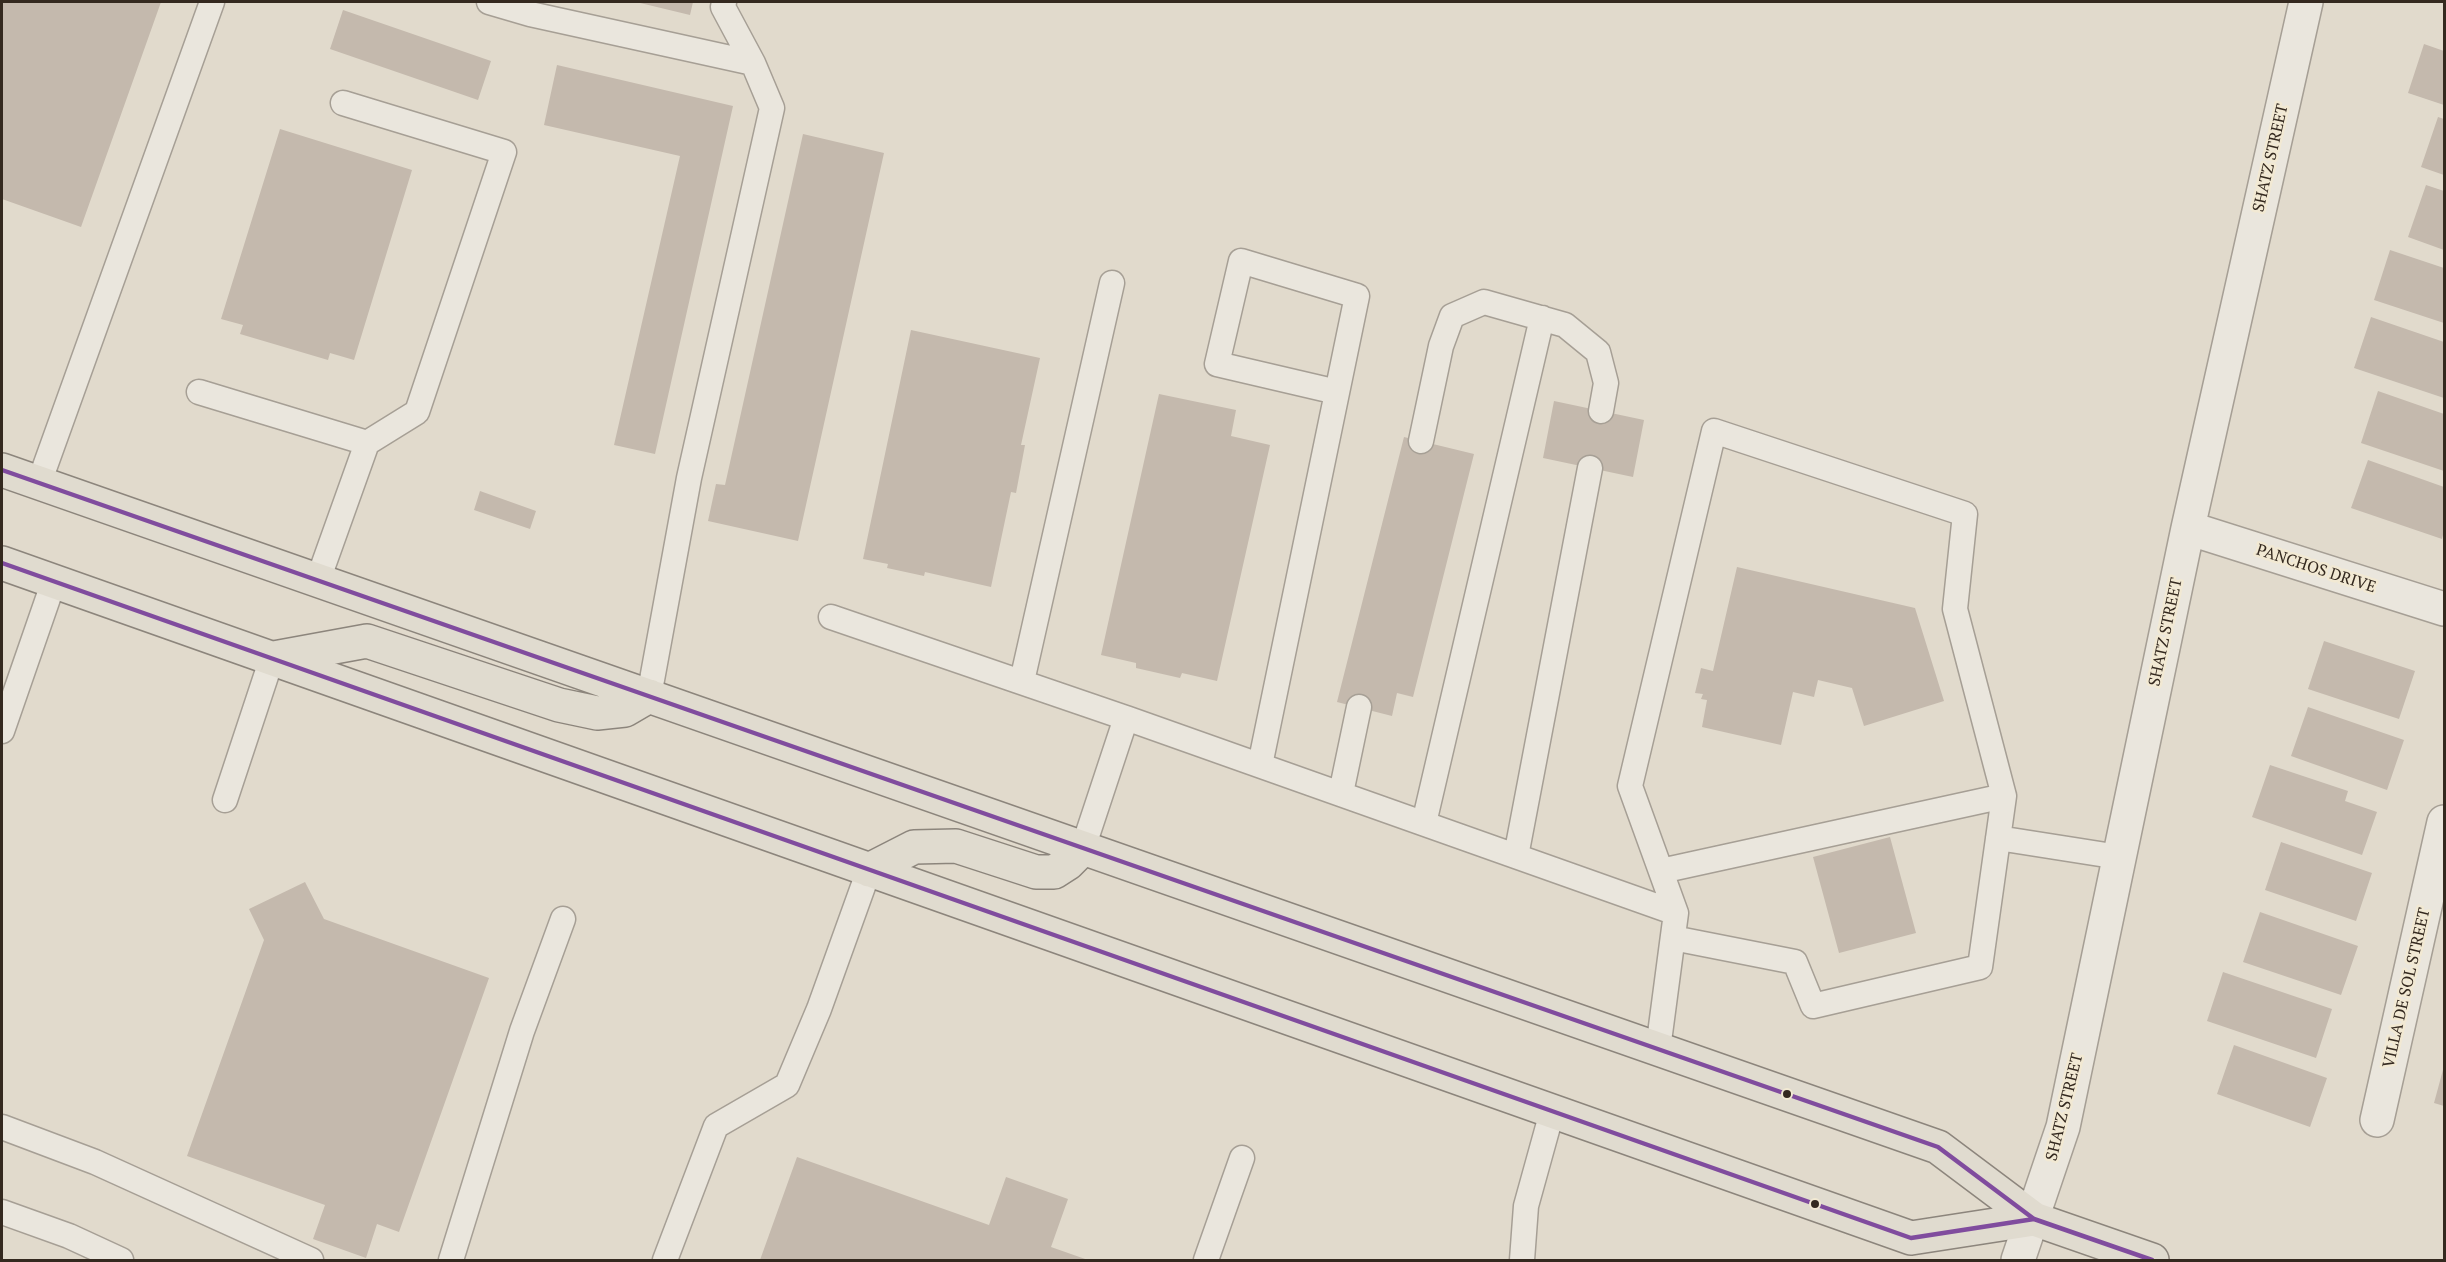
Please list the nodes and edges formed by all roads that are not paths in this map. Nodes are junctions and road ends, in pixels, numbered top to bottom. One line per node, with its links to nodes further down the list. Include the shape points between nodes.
1 (212, 2): 16 (lane)
2 (489, 2): 5 (lane)
3 (724, 2): 5 (lane, via 723,7)
4 (2307, 2): 17 (street, SHATZ STREET)
5 (753, 63): 25 (lane, via 772,108 689,478)
6 (343, 103): 13 (lane, via 504,152 417,412)
7 (1112, 283): 24 (lane)
8 (1542, 318): 11 (lane, via 1565,325 1598,352 1606,383); 12 (lane, via 1484,303 1452,316 1441,346); 34 (lane)
9 (199, 392): 13 (lane)
10 (1337, 392): 10 (lane, via 1358,296 1241,261 1217,364); 29 (lane)
11 (1601, 411)
12 (1421, 441)
13 (368, 443): 19 (lane)
14 (1590, 468): 37 (lane)
15 (2, 470): 16 (main road)
16 (39, 483): 19 (main road)
17 (2188, 528): 21 (street, PANCHOS DRIVE); 38 (street, SHATZ STREET)
18 (2, 562): 20 (main road)
19 (318, 580): 25 (main road)
20 (54, 581): 23 (main road); 28 (lane)
21 (2445, 609)
22 (831, 617): 24 (lane)
23 (272, 658): 25 (main road, via 367,640 559,705 597,713 625,710); 32 (lane); 39 (main road)
24 (1022, 681): 27 (lane)
25 (649, 696): 36 (main road)
26 (1359, 707): 30 (lane)
27 (1126, 718): 29 (lane); 36 (lane)
28 (2, 731)
29 (1260, 765): 30 (lane)
30 (1341, 793): 34 (lane)
31 (2004, 796): 35 (lane); 40 (lane); 40 (lane, via 1955,609 1965,514 1714,431 1630,786)
32 (225, 800)
33 (2445, 822): 42 (street, VILLA DE SOL STREET)
34 (1424, 823): 37 (lane)
35 (1998, 838): 38 (lane); 44 (lane, via 1980,966 1813,1006 1796,962)
36 (1083, 848): 39 (main road, via 1054,872 1036,872 956,846 914,847); 45 (main road)
37 (1516, 856): 41 (lane)
38 (2119, 857): 51 (street, SHATZ STREET, via 2063,1127)
39 (869, 870): 46 (main road); 55 (lane, via 787,1085 716,1126)
40 (1661, 872): 41 (lane)
41 (1676, 913): 44 (lane)
42 (2435, 913): 47 (street, VILLA DE SOL STREET)
43 (562, 919): 54 (lane, via 522,1031)
44 (1673, 938): 45 (lane)
45 (1658, 1049): 51 (main road, via 1938,1147)
46 (1552, 1112): 51 (main road, via 1911,1238); 57 (lane, via 1526,1206)
47 (2377, 1120)
48 (2, 1127): 53 (lane, via 95,1162)
49 (1242, 1158): 56 (lane)
50 (2, 1212): 52 (lane)
51 (2034, 1219): 58 (street, SHATZ STREET); 59 (main road)
52 (121, 1260)
53 (311, 1260)
54 (451, 1260)
55 (665, 1260)
56 (1206, 1260)
57 (1522, 1260)
58 (2018, 1260)
59 (2151, 1260)

